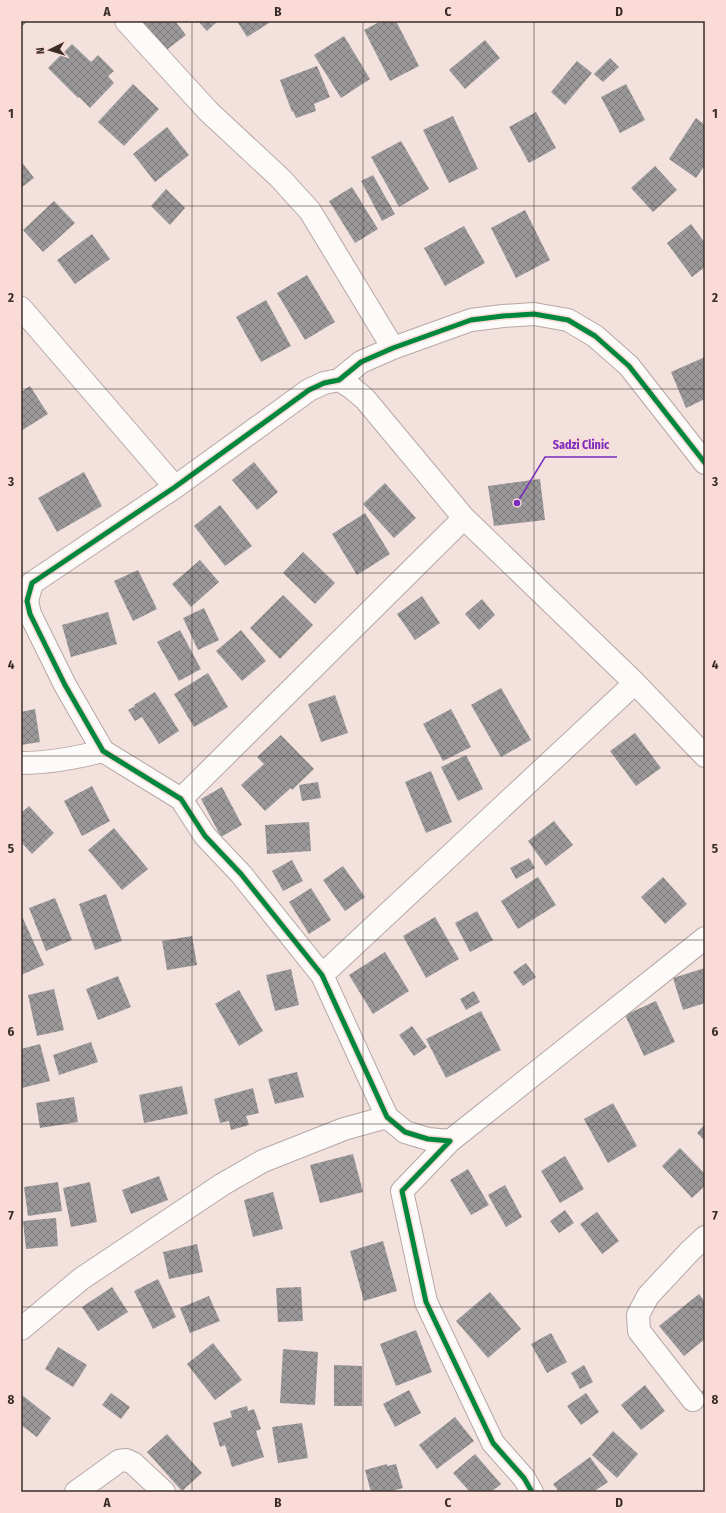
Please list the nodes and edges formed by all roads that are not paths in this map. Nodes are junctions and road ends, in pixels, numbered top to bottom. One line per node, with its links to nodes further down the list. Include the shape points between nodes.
1 (126, 21): 3 (street, via 208,111 280,178 310,211)
2 (21, 308): 6 (street)
3 (393, 348): 4 (street, via 361,362); 5 (street, via 471,320 534,314 568,320 595,336 629,366)
4 (339, 380): 6 (street, via 309,390); 7 (street, via 365,399)
5 (705, 463)
6 (175, 487): 9 (street, via 32,584 27,601 30,614 65,685)
7 (464, 518): 8 (street); 12 (street)
8 (635, 682): 10 (street); 14 (street)
9 (103, 751): 11 (street, via 75,758); 12 (street)
10 (705, 756)
11 (21, 763)
12 (181, 799): 14 (street, via 205,836 241,874)
13 (705, 938): 16 (street)
14 (322, 975): 15 (street)
15 (387, 1117): 16 (street, via 405,1132 428,1139); 18 (street, via 310,1142 263,1161 237,1176 81,1279)
16 (450, 1141): 22 (street, via 402,1191 426,1302 493,1443 524,1478)
17 (705, 1237): 19 (street, via 648,1296 638,1315 639,1332)
18 (21, 1329)
19 (693, 1400)
20 (76, 1492): 21 (street, via 119,1461 126,1460 133,1463)
21 (164, 1492)
22 (532, 1492)

